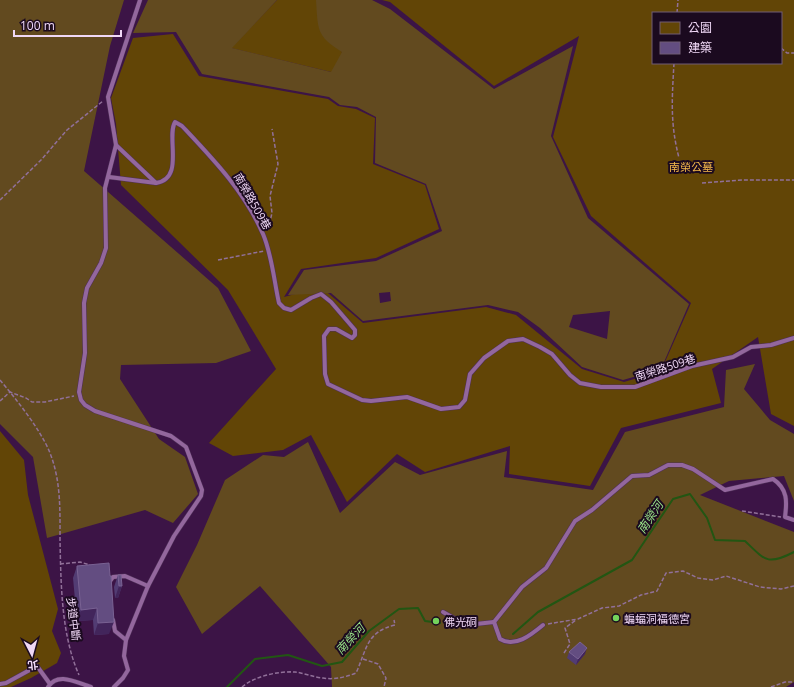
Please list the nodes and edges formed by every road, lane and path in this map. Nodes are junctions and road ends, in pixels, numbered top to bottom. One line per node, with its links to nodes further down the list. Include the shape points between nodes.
1 (140, 0): 7 (lane)
2 (678, 0): 3 (path)
3 (677, 12)
4 (782, 49): 5 (path, via 786,53)
5 (794, 53)
6 (674, 64): 10 (path, via 671,110)
7 (108, 97): 9 (lane); 15 (path, via 67,130)
8 (272, 129): 16 (path, via 278,164 270,196 272,213 268,230)
9 (116, 145): 11 (lane); 13 (lane)
10 (679, 158)
11 (108, 177): 13 (lane); 22 (lane, via 105,188 106,248 87,288 84,303 85,353)
12 (794, 180): 14 (path)
13 (156, 183): 16 (lane, 南榮路509巷, via 163,182 168,177 174,156 172,127 175,122 182,126 228,175)
14 (702, 183)
15 (0, 200)
16 (263, 234): 17 (lane, 南榮路509巷)
17 (268, 250): 18 (path); 19 (lane, 南榮路509巷, via 278,303 291,310 321,294 355,330 352,338 336,329 329,329 326,332 325,374 328,384 362,400 407,398 441,409 459,407 465,400 470,374 484,358 508,341 522,339 552,354 580,383 601,387 635,387 692,366 733,357 751,347 771,345)
18 (218, 260)
19 (794, 338)
20 (0, 380): 21 (path, 步道中斷)
21 (10, 392): 22 (path, via 32,402); 23 (path); 27 (path, 步道中斷, via 50,452 60,490)
22 (80, 396): 29 (lane, via 84,405 95,411 171,436 186,446 202,490 201,496 174,536)
23 (0, 401)
24 (742, 511): 25 (path)
25 (785, 518): 26 (lane); 36 (lane, via 786,496 773,479 725,490 693,469 675,464 649,474 632,476 575,521 546,568 522,587)
26 (794, 520)
27 (60, 564): 28 (path, via 80,562); 41 (path, 步道中斷, via 68,639)
28 (94, 567)
29 (148, 586): 31 (lane, via 125,576 116,576 110,579); 38 (lane)
30 (794, 586): 34 (path, via 781,589 760,587 726,576 713,580 698,578 683,571 666,573 657,591 641,595 619,606 602,608)
31 (110, 590)
32 (112, 612): 38 (lane, via 114,630)
33 (443, 612): 36 (lane, via 459,621 476,624)
34 (578, 619): 37 (path); 39 (path, via 565,628 570,644)
35 (394, 620): 40 (path, via 396,625 382,628 372,637)
36 (494, 622): 37 (lane, via 500,639 511,643 528,637)
37 (543, 625)
38 (126, 640): 46 (lane, via 124,656 128,670)
39 (564, 653)
40 (363, 659): 47 (path, via 356,673 344,677 323,678 294,672 250,680); 48 (path, via 378,664 386,678)
41 (79, 675)
42 (794, 682): 49 (path)
43 (0, 684): 44 (lane, via 37,666)
44 (49, 685): 45 (lane, via 53,680 61,678)
45 (91, 687)
46 (114, 687)
47 (242, 687)
48 (384, 687)
49 (771, 687)

